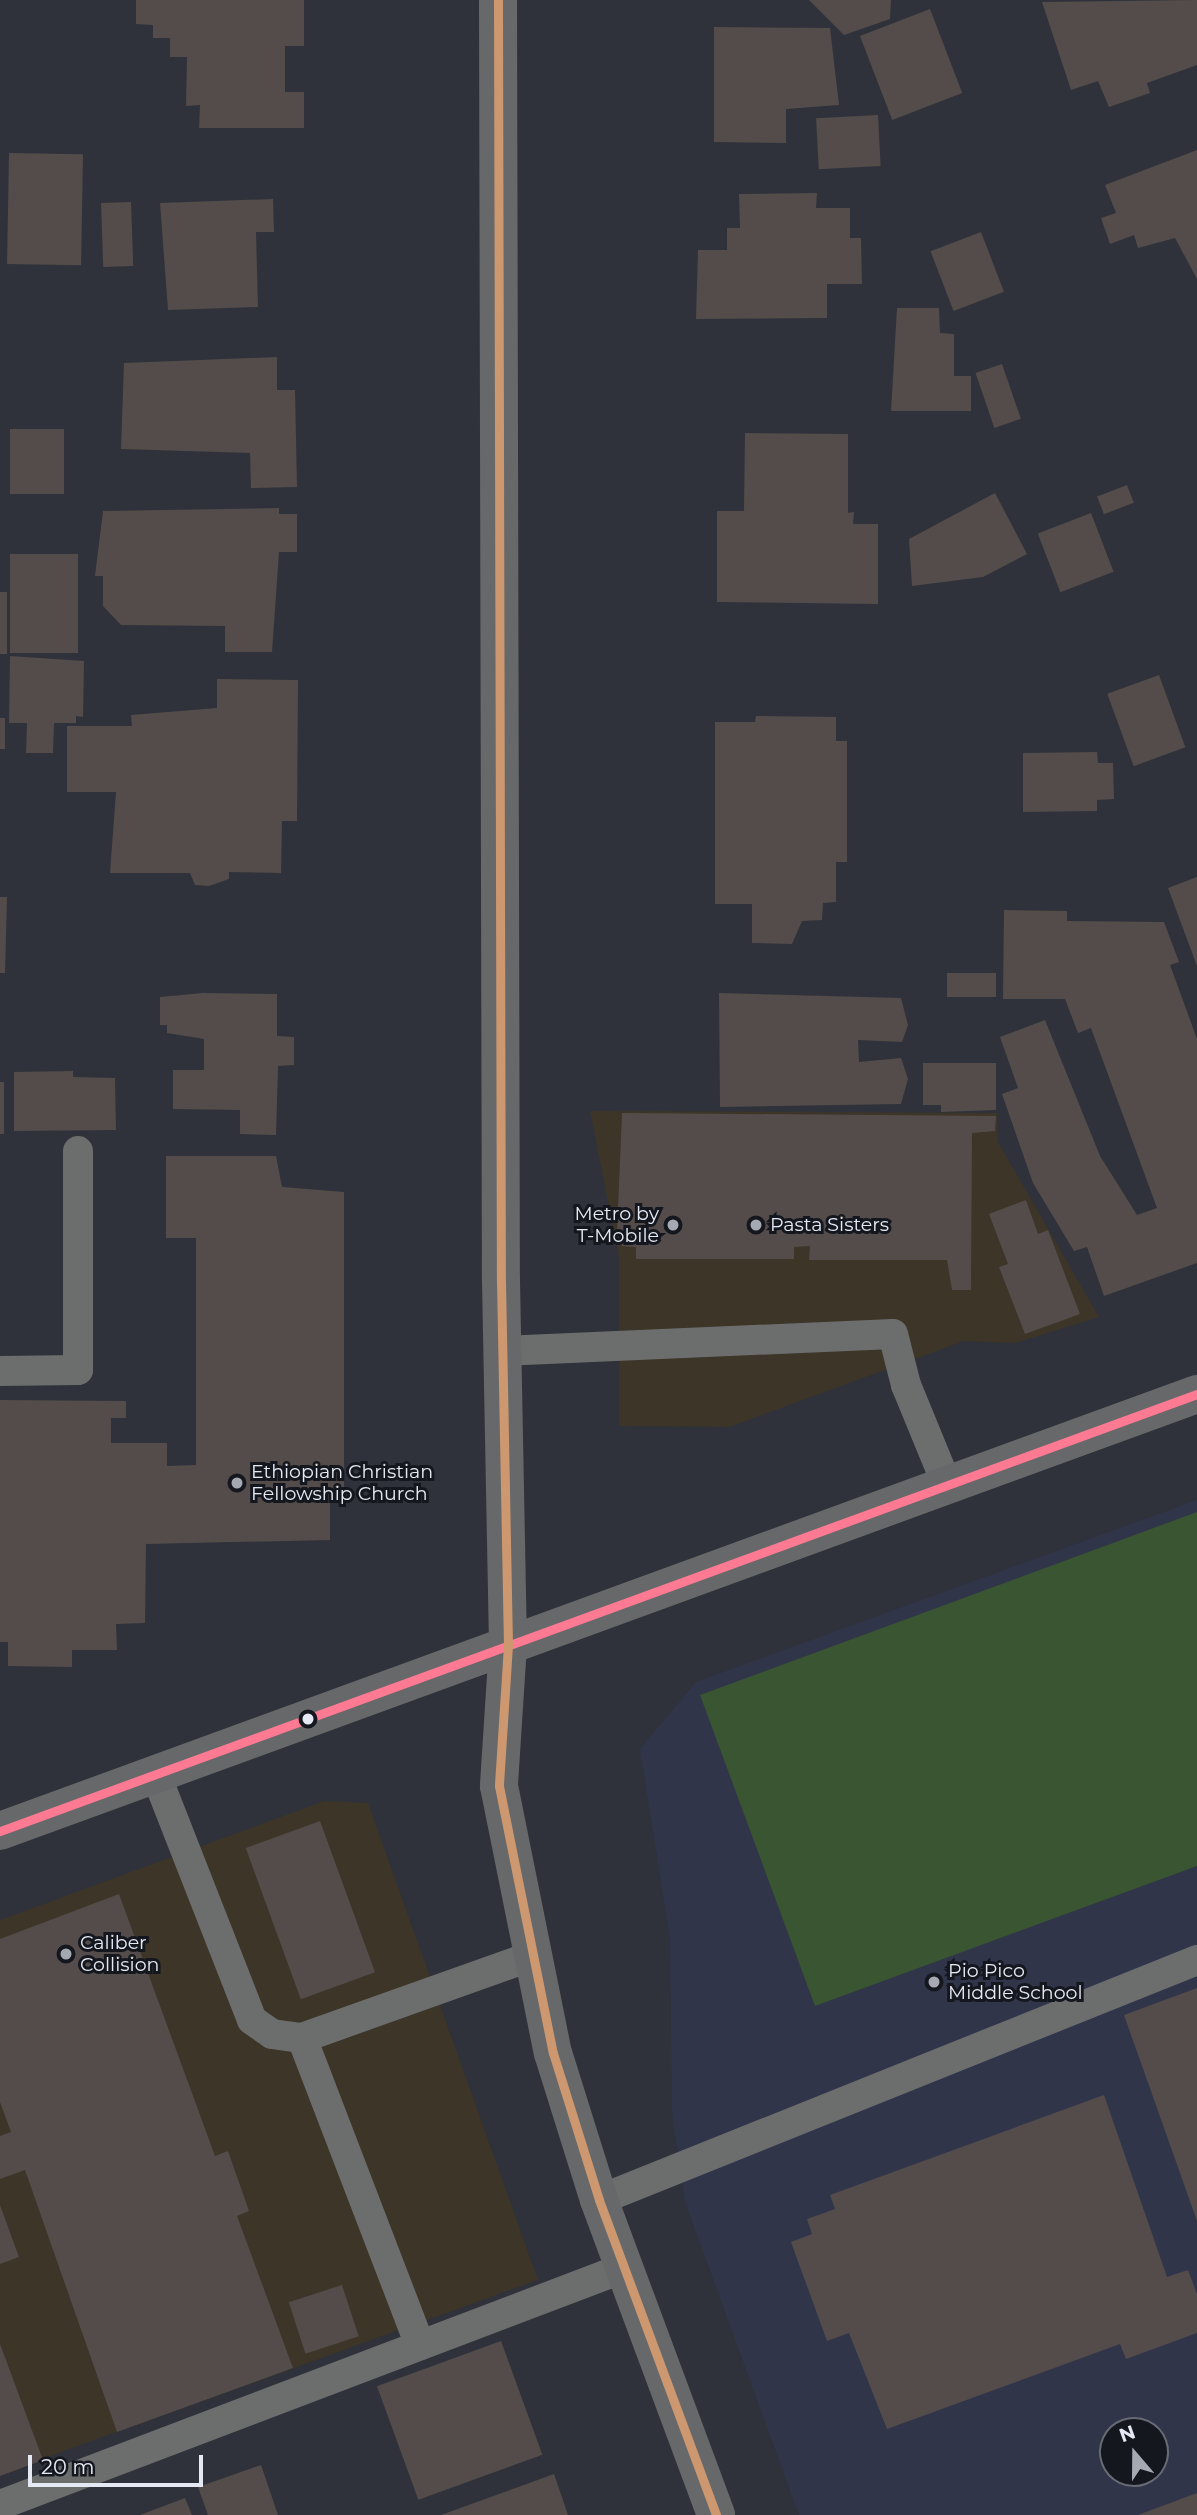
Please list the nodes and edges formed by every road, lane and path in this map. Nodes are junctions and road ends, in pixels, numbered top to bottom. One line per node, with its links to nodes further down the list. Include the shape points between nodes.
1 (498, 0): 3 (main road)
2 (78, 1151): 4 (lane, via 78,1370)
3 (502, 1351): 6 (lane, via 893,1334 906,1385); 7 (main road)
4 (0, 1371)
5 (1197, 1394): 6 (main road)
6 (947, 1485): 7 (main road)
7 (508, 1645): 8 (main road); 10 (main road, via 499,1786)
8 (156, 1776): 9 (main road); 12 (lane, via 252,2020 272,2034)
9 (0, 1831)
10 (530, 1957): 12 (lane); 13 (main road)
11 (1197, 1960): 13 (lane)
12 (302, 2038): 15 (lane)
13 (599, 2200): 14 (main road)
14 (624, 2268): 15 (lane); 17 (main road)
15 (420, 2346): 16 (lane)
16 (0, 2505)
17 (716, 2515)

